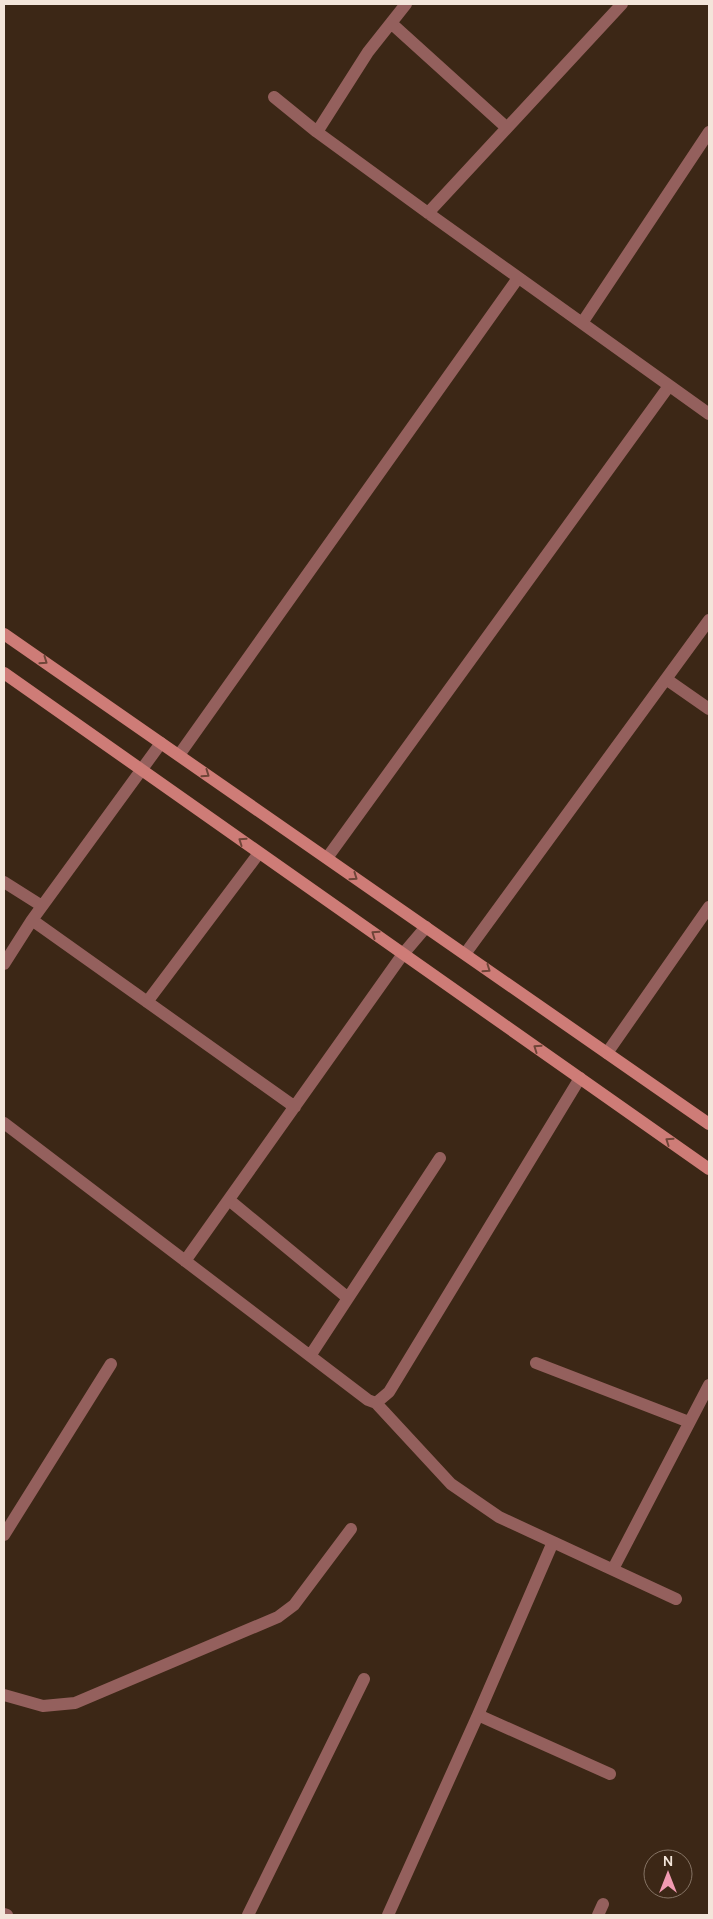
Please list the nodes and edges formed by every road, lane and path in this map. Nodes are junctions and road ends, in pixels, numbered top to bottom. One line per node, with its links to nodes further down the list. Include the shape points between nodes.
1 (406, 4): 3 (street)
2 (622, 4): 5 (street)
3 (391, 23): 5 (street); 6 (street, via 368,52)
4 (274, 97): 6 (street)
5 (507, 128): 8 (street)
6 (318, 132): 8 (street)
7 (709, 132): 10 (street)
8 (428, 213): 9 (street)
9 (518, 278): 10 (street); 19 (street)
10 (582, 323): 11 (street)
11 (669, 386): 12 (street); 22 (street)
12 (709, 414)
13 (709, 620): 16 (street)
14 (4, 634): 18 (main road, one-way to 18)
15 (4, 673): 20 (main road)
16 (666, 679): 17 (street); 29 (street)
17 (709, 709)
18 (161, 743): 19 (main road); 20 (street)
19 (179, 755): 22 (main road, one-way to 22)
20 (141, 770): 21 (main road, one-way to 20); 24 (street)
21 (259, 853): 28 (main road, one-way to 21); 31 (street)
22 (327, 858): 27 (main road, one-way to 27)
23 (4, 882): 24 (street)
24 (42, 906): 26 (street)
25 (709, 907): 32 (street)
26 (32, 920): 30 (street); 31 (street)
27 (426, 927): 28 (street); 29 (main road)
28 (403, 954): 33 (main road, one-way to 28); 34 (street)
29 (465, 954): 32 (main road, one-way to 32)
30 (4, 964)
31 (147, 1002): 34 (street)
32 (607, 1053): 36 (main road)
33 (580, 1078): 38 (main road, one-way to 33); 46 (street, via 389,1392)
34 (295, 1107): 39 (street)
35 (4, 1123): 40 (street)
36 (709, 1124)
37 (440, 1158): 41 (street)
38 (709, 1169)
39 (229, 1200): 40 (street); 41 (street)
40 (185, 1262): 42 (street)
41 (348, 1298): 42 (street)
42 (310, 1356): 46 (street, via 368,1400)
43 (536, 1363): 47 (street)
44 (111, 1364): 49 (street)
45 (709, 1385): 47 (street)
46 (376, 1402): 50 (street, via 451,1484 499,1517)
47 (689, 1422): 51 (street)
48 (352, 1529): 54 (street, via 294,1606 278,1617 76,1703 43,1706)
49 (4, 1535)
50 (553, 1542): 51 (street); 55 (street)
51 (613, 1569): 52 (street)
52 (676, 1598)
53 (364, 1679): 57 (street)
54 (4, 1695)
55 (478, 1715): 56 (street); 58 (street)
56 (610, 1774)
57 (248, 1915)
58 (388, 1915)

